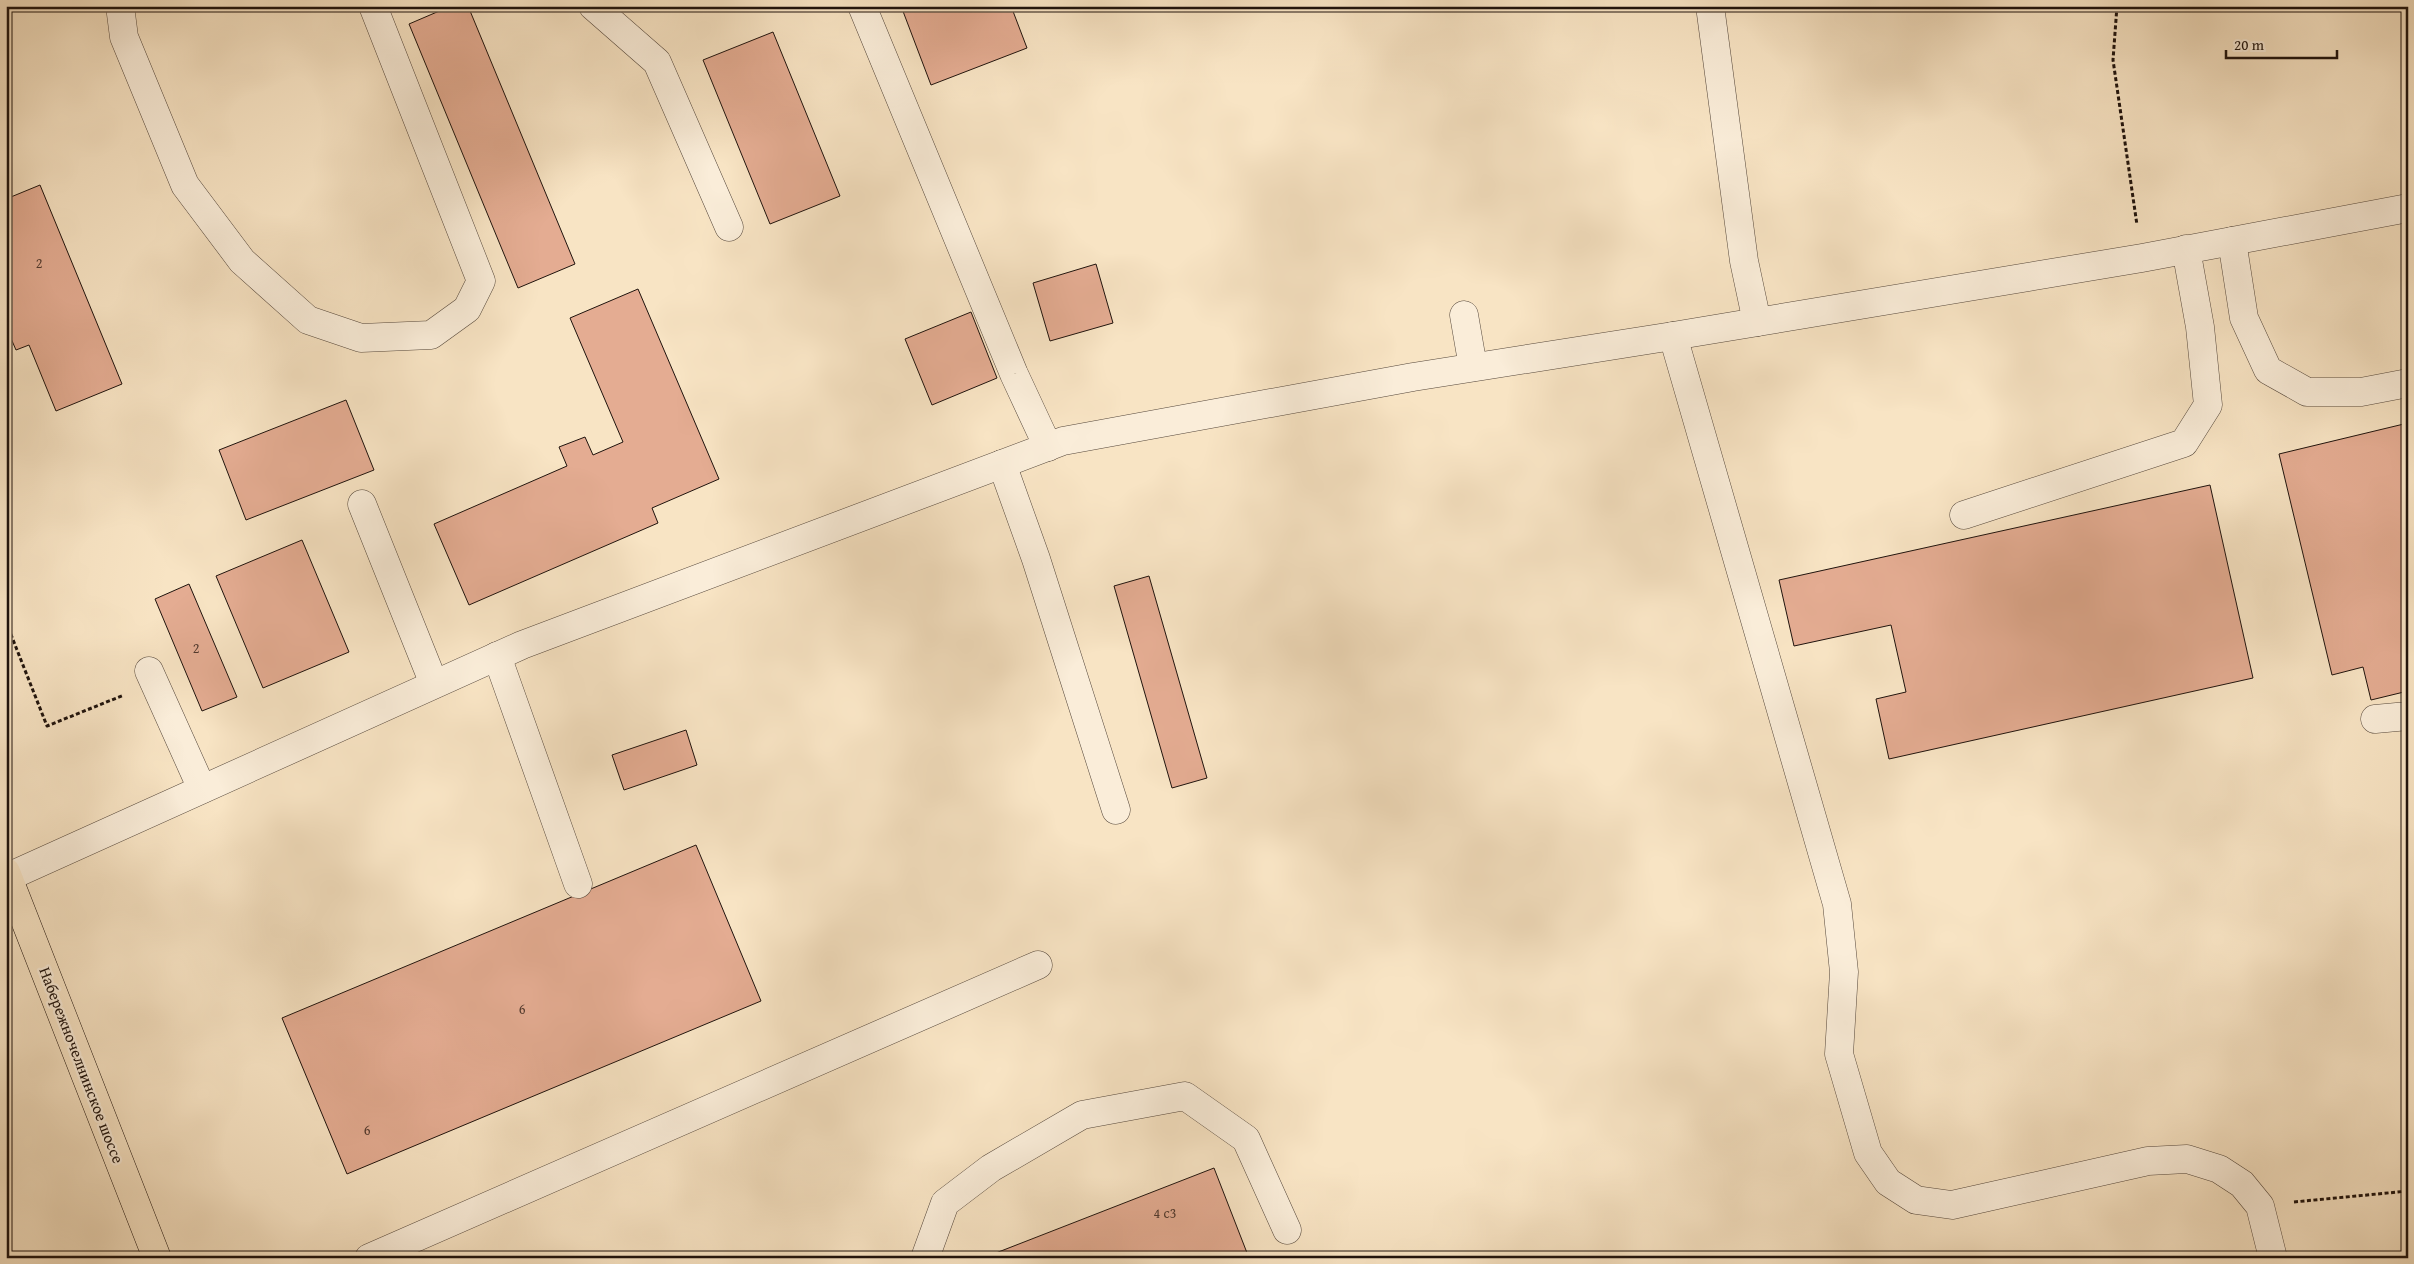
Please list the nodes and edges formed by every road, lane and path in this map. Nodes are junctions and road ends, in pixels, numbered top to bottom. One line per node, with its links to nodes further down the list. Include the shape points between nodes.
1 (120, 6): 2 (street, via 124,37 184,185 242,261 308,320 361,338 431,335 467,309 481,281)
2 (373, 6)
3 (593, 6): 8 (street, via 657,62)
4 (862, 6): 17 (street, via 1014,374)
5 (1710, 6): 13 (street, via 1744,261)
6 (2117, 6): 11 (path, via 2113,60)
7 (2408, 208): 9 (street)
8 (729, 227)
9 (2232, 241): 10 (street); 16 (street, via 2244,318 2268,370 2307,392 2361,392)
10 (2186, 249): 11 (street); 20 (street, via 2200,327 2208,405 2184,443)
11 (2142, 258): 13 (street)
12 (1464, 315): 15 (street)
13 (1757, 322): 14 (street)
14 (1673, 336): 15 (street); 33 (street, via 1837,904 1844,972 1839,1054 1868,1153 1888,1182 1916,1200 1952,1205 2148,1162 2188,1159 2219,1169 2242,1184)
15 (1473, 367): 17 (street)
16 (2408, 382)
17 (1048, 446): 18 (street)
18 (1002, 464): 22 (street); 28 (street, via 1036,559)
19 (362, 504): 24 (street)
20 (1964, 515)
21 (6, 622): 23 (path, via 47,726)
22 (498, 656): 24 (street); 30 (street)
23 (152, 676): 27 (street)
24 (434, 684): 27 (street)
25 (2408, 716): 26 (street)
26 (2375, 719)
27 (202, 789): 29 (street)
28 (1116, 810)
29 (7, 874): 35 (main road, Набережночелнинское шоссе)
30 (578, 884)
31 (1038, 965): 36 (street)
32 (2408, 1191): 33 (path)
33 (2260, 1206): 38 (street)
34 (1287, 1230): 37 (street, via 1246,1139 1185,1096 1082,1115 991,1168 945,1203)
35 (157, 1258)
36 (369, 1258)
37 (925, 1258)
38 (2272, 1258)

